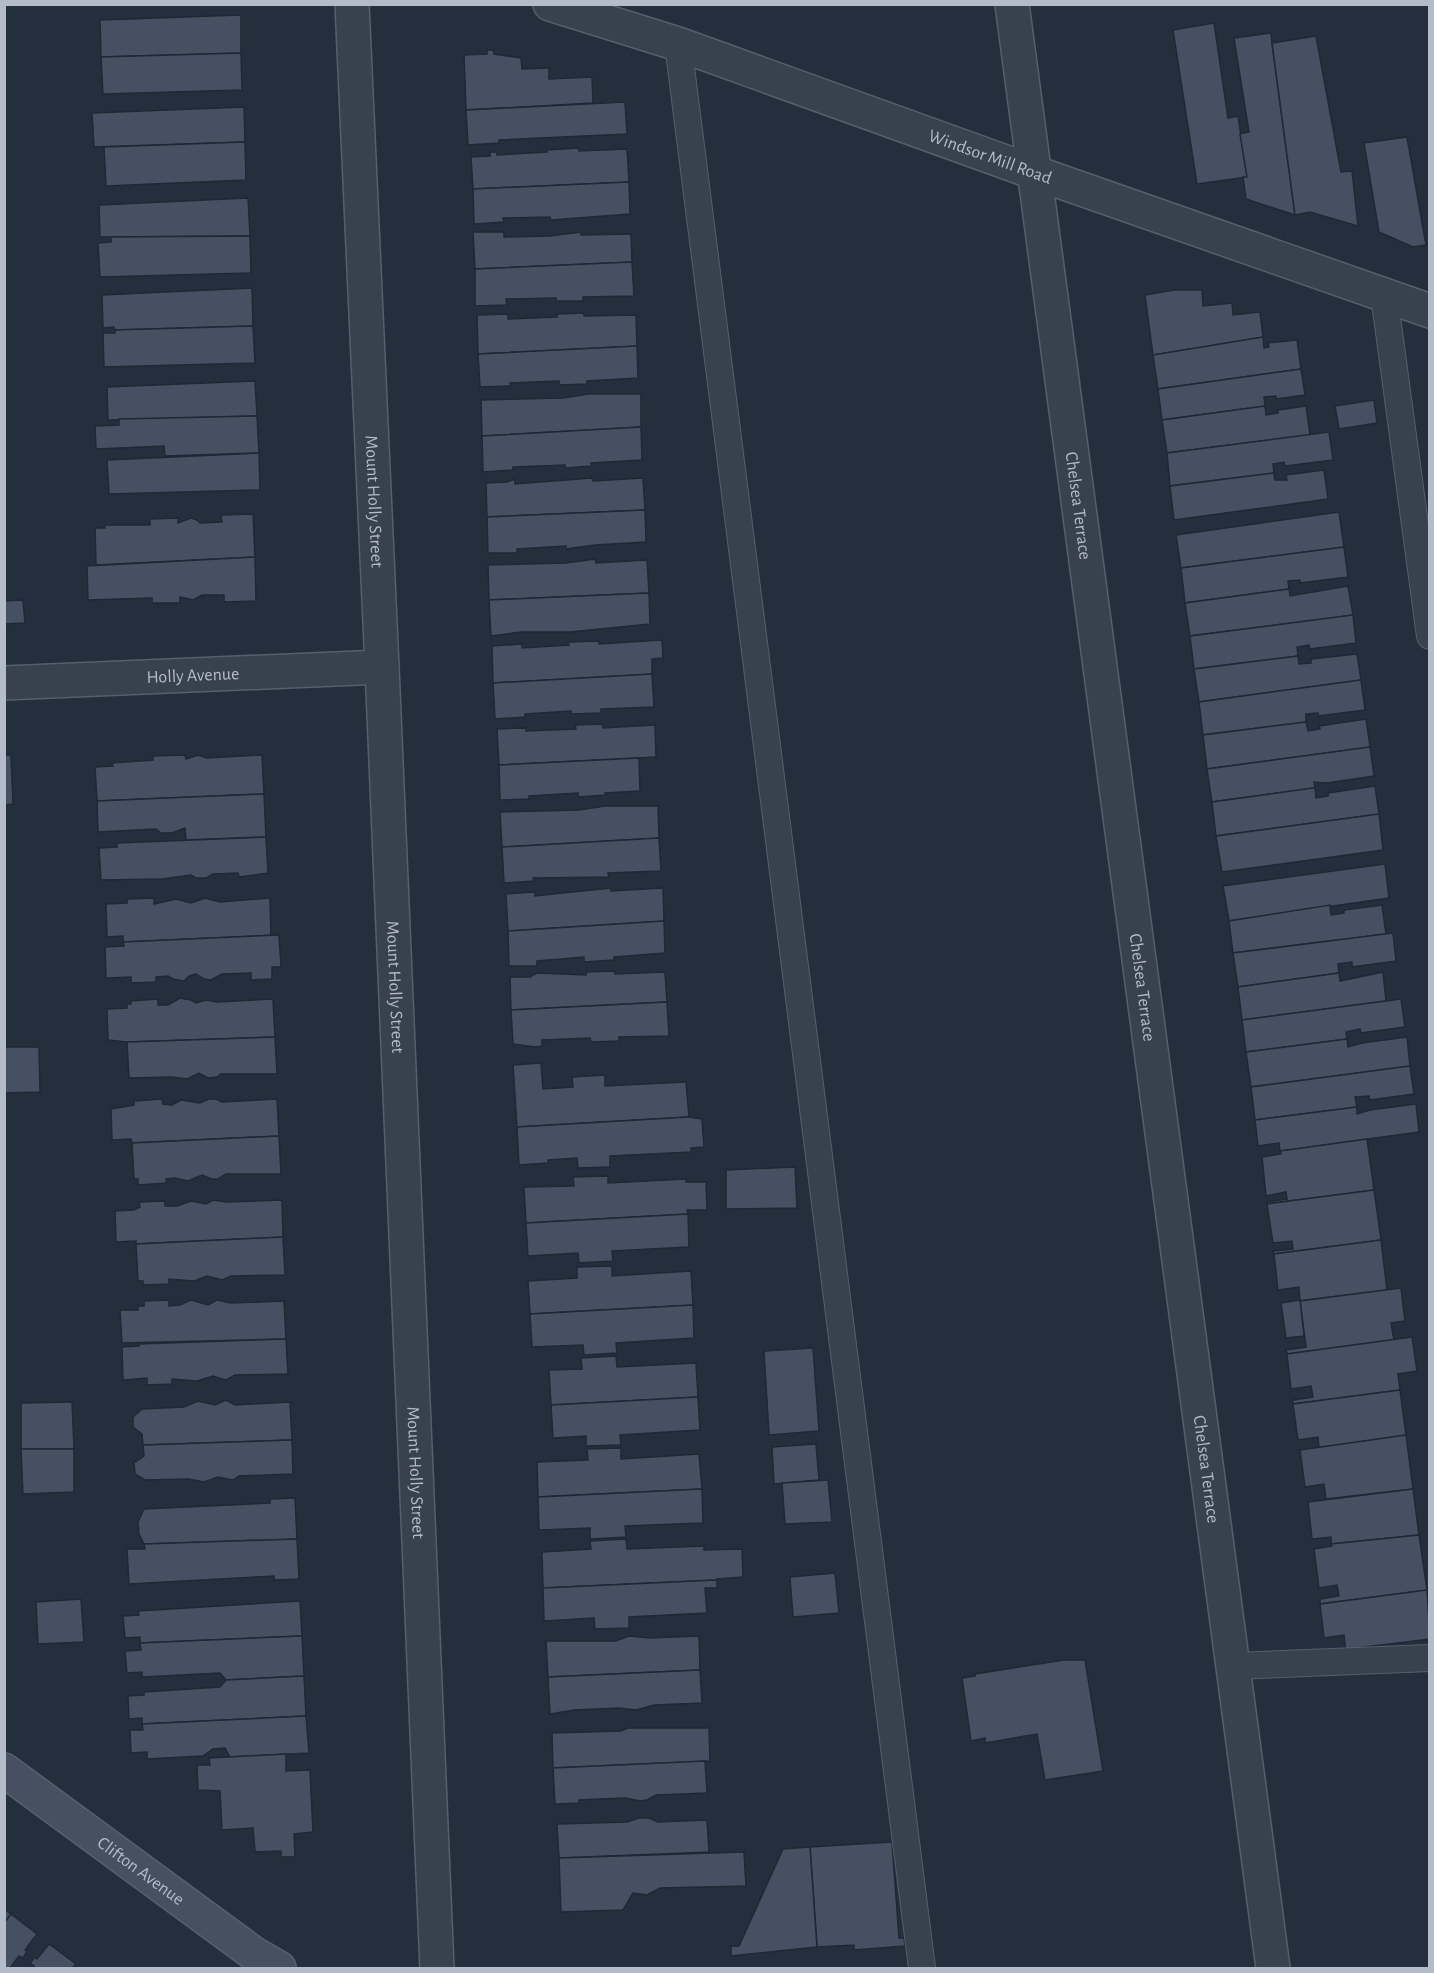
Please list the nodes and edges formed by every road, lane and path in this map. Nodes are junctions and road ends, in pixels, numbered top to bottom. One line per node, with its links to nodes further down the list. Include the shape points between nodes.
1 (351, 4): 9 (street, Mount Holly Street)
2 (550, 4): 4 (street, Windsor Mill Road)
3 (1012, 4): 5 (street, Chelsea Terrace)
4 (678, 44): 5 (street, Windsor Mill Road); 16 (lane)
5 (1036, 173): 6 (street, Windsor Mill Road); 12 (street, Chelsea Terrace)
6 (1384, 295): 7 (street, Windsor Mill Road); 8 (lane)
7 (1430, 311)
8 (1430, 636)
9 (382, 667): 10 (street, Holly Avenue); 15 (street, Mount Holly Street)
10 (4, 683)
11 (1430, 1658): 12 (lane)
12 (1233, 1666): 17 (street, Chelsea Terrace)
13 (4, 1770): 14 (street, Clifton Avenue)
14 (279, 1968)
15 (437, 1968)
16 (922, 1968)
17 (1274, 1968)

